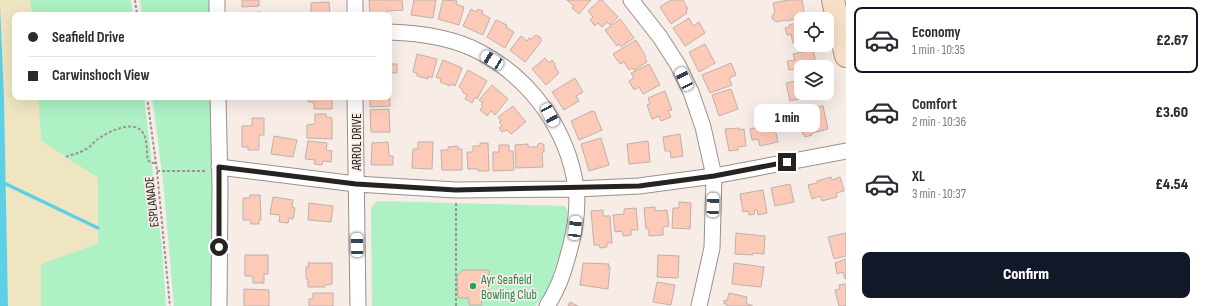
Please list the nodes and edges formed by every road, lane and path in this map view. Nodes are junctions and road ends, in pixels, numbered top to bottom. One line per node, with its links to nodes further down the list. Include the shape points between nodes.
1 (135, 0): 6 (path)
2 (217, 0): 7 (street)
3 (355, 0): 8 (street)
4 (631, 0): 19 (street, via 660,37 691,92 703,127)
5 (834, 0): 10 (main road)
6 (137, 12)
7 (217, 12)
8 (355, 12)
9 (392, 32): 21 (street, via 430,35 455,42 480,52 506,68 527,87 550,115 563,141)
10 (846, 56)
11 (147, 100): 16 (path, ESPLANADE)
12 (218, 100): 17 (street)
13 (355, 100): 20 (street, ARROL DRIVE)
14 (846, 151): 19 (street)
15 (66, 157): 16 (path, via 89,148 100,137 132,126 143,132 148,160)
16 (156, 163): 18 (path, ESPLANADE)
17 (219, 169): 18 (path); 20 (street); 24 (street)
18 (157, 171): 23 (path, ESPLANADE)
19 (714, 176): 21 (street, via 639,186); 28 (street, via 712,248)
20 (356, 184): 22 (street); 25 (street, ARROL DRIVE)
21 (576, 189): 22 (street); 27 (street, via 573,240 564,272)
22 (456, 190): 26 (path)
23 (170, 306)
24 (219, 306)
25 (358, 306)
26 (456, 306)
27 (546, 306)
28 (699, 306)

